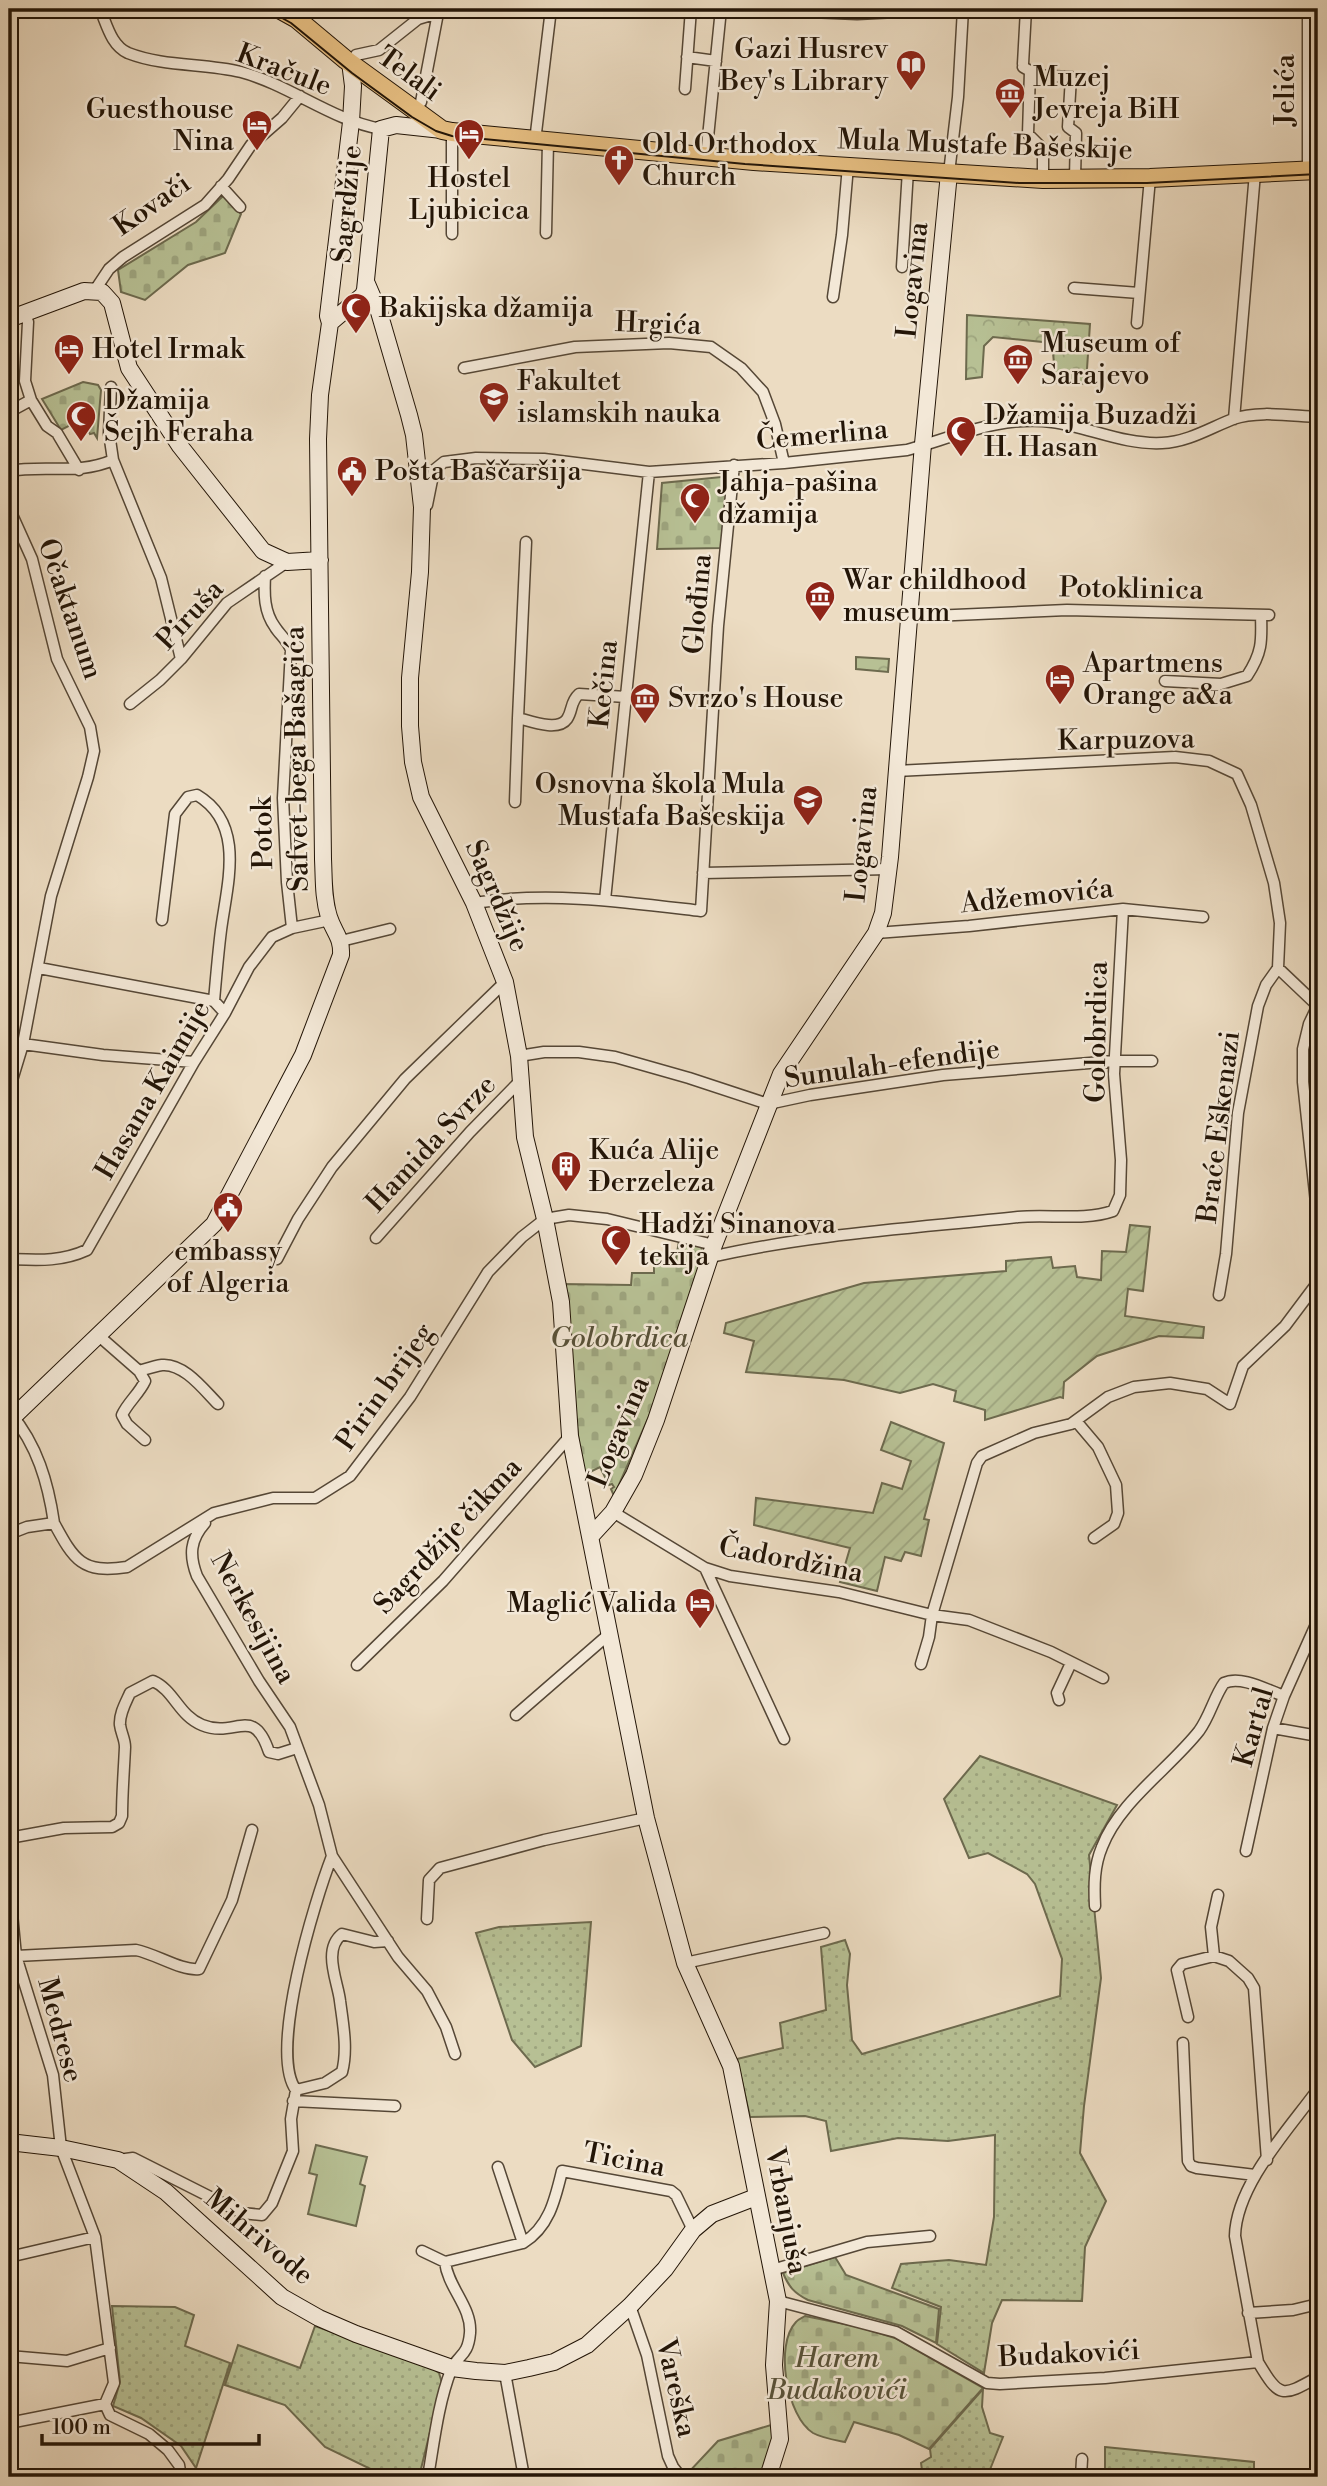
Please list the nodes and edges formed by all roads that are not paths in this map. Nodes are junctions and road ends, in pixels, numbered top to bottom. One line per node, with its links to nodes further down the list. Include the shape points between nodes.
1 (100, 9): 20 (street, Kračule, via 114,42 127,52 240,72)
2 (279, 9): 16 (main road, Telali)
3 (408, 9): 14 (street)
4 (551, 9): 25 (street)
5 (691, 9): 15 (street)
6 (721, 9): 17 (street)
7 (737, 9): 12 (street, via 858,14)
8 (957, 9): 12 (street)
9 (963, 9): 30 (street)
10 (1026, 9): 18 (street)
11 (1308, 9): 29 (street, Jelića)
12 (875, 10)
13 (438, 11): 14 (street); 21 (street)
14 (418, 19): 16 (street, via 379,50)
15 (687, 57): 17 (street); 19 (street)
16 (353, 59): 22 (street, Safvet-bega Bašagića); 24 (main road, Telali)
17 (716, 61): 26 (street)
18 (1025, 69): 32 (street, via 1028,134 1043,149); 33 (street, via 1071,77 1068,127 1076,133)
19 (685, 89)
20 (300, 96): 22 (street, Kračule); 35 (street, Kovači, via 251,145)
21 (421, 102)
22 (351, 122): 23 (street, Sagrdžije); 46 (street, Safvet-bega Bašagića)
23 (381, 129): 24 (street, Sagrdžije, via 396,125); 40 (street, Sagrdžije)
24 (447, 131): 25 (main road, Mula Mustafe Bašeskije); 38 (street)
25 (542, 142): 26 (main road, Mula Mustafe Bašeskije); 37 (street)
26 (706, 157): 27 (main road, Mula Mustafe Bašeskije)
27 (848, 166): 28 (main road, Mula Mustafe Bašeskije); 44 (street)
28 (908, 170): 30 (main road, Mula Mustafe Bašeskije); 39 (street)
29 (1313, 170): 31 (main road, Mula Mustafe Bašeskije)
30 (948, 173): 32 (main road, Mula Mustafe Bašeskije); 54 (street, Logavina)
31 (1255, 173): 34 (main road, Mula Mustafe Bašeskije); 53 (street)
32 (1043, 178): 33 (main road, Mula Mustafe Bašeskije)
33 (1075, 178): 34 (main road, Mula Mustafe Bašeskije)
34 (1150, 178): 43 (street)
35 (221, 186): 36 (street); 42 (street, Kovači, via 205,205 123,257)
36 (240, 207)
37 (546, 233)
38 (452, 234)
39 (902, 267)
40 (367, 284): 46 (street, Sagrdžije, via 363,295); 61 (street, Sagrdžije, via 414,435)
41 (1074, 288): 43 (street)
42 (95, 290): 45 (street); 65 (street, via 106,294 112,303 129,368 180,446 263,551)
43 (1139, 293): 47 (street)
44 (833, 297)
45 (13, 316): 50 (street, via 27,323 25,381)
46 (330, 323): 64 (street, Safvet-bega Bašagića, via 317,439)
47 (1137, 323)
48 (464, 368): 56 (street, Hrgića, via 575,347 669,343 711,347 741,368 763,392)
49 (111, 387): 55 (street)
50 (31, 400): 51 (street); 58 (street)
51 (9, 412)
52 (1318, 417): 53 (street, Čemerlina)
53 (1234, 419): 54 (street, Čemerlina, via 1164,443 1129,441 1030,420)
54 (923, 444): 56 (street, Čemerlina, via 906,450); 67 (street, Logavina)
55 (113, 460): 58 (street); 68 (street, via 161,578)
56 (784, 463): 57 (street, Čemerlina)
57 (734, 465): 60 (street, Čemerlina); 76 (street, Glođina, via 718,626)
58 (79, 470): 59 (street)
59 (9, 471)
60 (649, 472): 61 (street, Čemerlina, via 544,458 444,462 434,470 429,500); 70 (street, Kečina)
61 (422, 507): 78 (street, Sagrdžije, via 410,678 413,762 421,796)
62 (9, 508): 87 (street, Očaktanum, via 32,559 57,659 90,727 94,751 51,896)
63 (526, 542): 72 (street)
64 (320, 560): 65 (street); 82 (street, Safvet-bega Bašagića, via 323,859)
65 (287, 562): 66 (street, Piruša)
66 (265, 576): 68 (street, Piruša, via 228,603); 83 (street, Potok, via 269,617 291,650 283,799)
67 (909, 617): 69 (street, Potoklinica, via 1067,610 1265,615 1262,646 1247,676 1222,684); 73 (street, Logavina)
68 (181, 659): 71 (street, Piruša)
69 (1166, 681)
70 (626, 697): 72 (street, via 579,694 560,724); 77 (street, Kečina)
71 (130, 704)
72 (517, 718): 74 (street)
73 (896, 771): 75 (street, Logavina); 88 (street, Karpuzova, via 1175,757 1224,766 1237,774 1245,789 1274,883 1280,923)
74 (515, 802)
75 (889, 869): 76 (street); 85 (street, Logavina)
76 (703, 873): 77 (street, Glođina, via 701,911)
77 (605, 900): 78 (street)
78 (474, 903): 89 (street, Sagrdžije)
79 (1124, 909): 80 (street, Adžemovića); 85 (street, Adžemovića); 95 (street, Golobrdica)
80 (1203, 917)
81 (162, 920): 90 (street, via 175,814 188,797 197,795 218,815 229,846)
82 (330, 920): 83 (street, Hasana Kaimije); 86 (street, Safvet-bega Bašagića)
83 (292, 928): 92 (street, Hasana Kaimije, via 272,937 248,967)
84 (390, 929): 86 (street)
85 (876, 933): 100 (street, Logavina, via 781,1074)
86 (341, 941): 109 (street, via 337,968 303,1055 220,1215)
87 (39, 968): 90 (street); 93 (street, Očaktanum)
88 (1278, 968): 91 (street); 108 (street, Braće Eškenazi, via 1258,1006 1238,1113)
89 (505, 982): 94 (street, Sagrdžije); 106 (street, via 405,1079 332,1167)
90 (214, 1001): 92 (street)
91 (1318, 1005): 102 (street, via 1303,1049)
92 (225, 1013): 97 (street, Hasana Kaimije)
93 (23, 1044): 97 (street); 99 (street, Očaktanum)
94 (519, 1056): 98 (street, Sagrdžije); 100 (street, Sunulah-efendije, via 579,1052 615,1057)
95 (1114, 1061): 96 (street, Sunulah-efendije); 100 (street, Sunulah-efendije, via 943,1075); 104 (street, Golobrdica, via 1121,1160 1120,1195 1113,1211)
96 (1152, 1061)
97 (194, 1062): 105 (street, Hasana Kaimije, via 87,1250 54,1260)
98 (520, 1081): 101 (street, Sagrdžije, via 525,1137); 103 (street, Hamida Svrze)
99 (9, 1090)
100 (768, 1104): 104 (street, Logavina)
101 (545, 1219): 104 (street, via 569,1215 607,1219); 114 (street, Sagrdžije, via 561,1302); 117 (street, Pirin brijeg, via 488,1272 410,1397 350,1476 315,1498 273,1498)
102 (1318, 1221)
103 (376, 1238)
104 (713, 1251): 116 (street, Logavina, via 656,1420)
105 (9, 1259)
106 (277, 1259)
107 (1318, 1282): 113 (street, via 1286,1326 1243,1366 1230,1404 1207,1389 1170,1383 1134,1387 1108,1397)
108 (1219, 1295)
109 (99, 1336): 110 (street); 112 (street)
110 (139, 1371): 111 (street, via 176,1367); 115 (street, via 145,1381 122,1415)
111 (218, 1404)
112 (10, 1417): 118 (street, via 34,1449 47,1482)
113 (1076, 1421): 121 (street, via 1098,1447 1116,1485 1114,1524); 123 (street, via 1034,1433 989,1452 976,1463)
114 (570, 1436): 120 (street, Sagrdžije); 128 (street, Sagrdžije čikma, via 443,1581)
115 (145, 1440)
116 (613, 1512): 120 (street, Logavina); 122 (street, Čadordžina)
117 (214, 1513): 118 (street, Pirin brijeg, via 127,1567 113,1569 81,1564); 136 (street, Nerkesijina, via 194,1537 192,1562 290,1727)
118 (54, 1522): 119 (street)
119 (9, 1534)
120 (590, 1537): 125 (street, Vrbanjuša)
121 (1094, 1538)
122 (705, 1568): 123 (street, Čadordžina, via 839,1592); 135 (street)
123 (932, 1615): 126 (street, Čadordžina, via 969,1620); 127 (street)
124 (1318, 1620): 130 (street, Kartal)
125 (608, 1635): 132 (street); 137 (street, Vrbanjuša)
126 (1071, 1663): 129 (street, Čadordžina); 131 (street, via 1057,1693)
127 (921, 1664)
128 (357, 1665)
129 (1103, 1678)
130 (1284, 1696): 133 (street, Kartal); 144 (street, via 1232,1679 1224,1683 1200,1729 1110,1830 1094,1878)
131 (1059, 1700)
132 (516, 1715)
133 (1273, 1727): 134 (street); 140 (street, Kartal)
134 (1318, 1736)
135 (784, 1739)
136 (297, 1748): 139 (street, via 269,1752 263,1734 249,1725 206,1727 191,1720 167,1690 153,1681 130,1693 122,1713 125,1751 119,1823); 141 (street, Nerkesijina, via 320,1805)
137 (646, 1818): 145 (street, via 440,1868 429,1880); 150 (street, Vrbanjuša)
138 (252, 1830): 148 (street, via 232,1900 199,1969 136,1950)
139 (9, 1838)
140 (1246, 1851)
141 (332, 1856): 147 (street); 155 (street, via 318,1892 289,2023 287,2067)
142 (9, 1882): 148 (street, Medrese)
143 (1218, 1895): 149 (street, via 1211,1927)
144 (1095, 1906)
145 (427, 1919)
146 (824, 1933): 150 (street)
147 (388, 1941): 153 (street, via 427,1991); 155 (street, via 342,1934 336,1941 332,1968 346,2055 342,2072)
148 (16, 1956): 158 (street, Medrese, via 52,2075)
149 (1214, 1956): 151 (street, via 1182,1964 1177,1970); 160 (street, via 1230,1961 1254,1988)
150 (685, 1964): 163 (street, Vrbanjuša, via 731,2066)
151 (1188, 2017)
152 (1183, 2043): 162 (street, via 1188,2161 1197,2168)
153 (455, 2054)
154 (1318, 2089): 160 (street)
155 (295, 2096): 156 (street); 159 (street, Mihrivode, via 293,2151 272,2203 262,2215 242,2213 133,2158)
156 (395, 2106)
157 (9, 2142): 158 (street, Mihrivode)
158 (61, 2148): 159 (street, Mihrivode); 166 (street, Medrese)
159 (118, 2160): 179 (street, Mihrivode, via 166,2192 282,2297 356,2334)
160 (1267, 2160): 162 (street)
161 (498, 2167): 167 (street)
162 (1255, 2175): 175 (street, via 1235,2229)
163 (756, 2197): 164 (street, Mihrivode, via 712,2214); 171 (street, Vrbanjuša)
164 (693, 2230): 167 (street, Ticina, via 671,2191 562,2171 555,2202 540,2230); 174 (street, Mihrivode)
165 (930, 2236): 171 (street, via 867,2242)
166 (95, 2237): 169 (street); 176 (street, Medrese)
167 (523, 2243): 170 (street)
168 (422, 2251): 170 (street)
169 (9, 2257)
170 (445, 2262): 179 (street, via 447,2276 470,2321 467,2352)
171 (772, 2270): 172 (street, Vrbanjuša)
172 (778, 2301): 178 (street, Budakovići, via 896,2332 987,2383 1105,2378); 189 (street, Vrbanjuša, via 774,2365 780,2439)
173 (1318, 2304): 175 (street)
174 (630, 2306): 180 (street, Mihrivode, via 587,2345 554,2362); 188 (street, Vareška, via 647,2355 668,2456)
175 (1248, 2313): 178 (street)
176 (110, 2348): 177 (street, via 67,2361); 182 (street, Medrese, via 114,2383)
177 (9, 2356)
178 (1258, 2362): 181 (street, via 1274,2388 1283,2392 1292,2392)
179 (452, 2368): 180 (street, Mihrivode); 186 (street)
180 (505, 2372): 187 (street)
181 (1318, 2377)
182 (105, 2404): 183 (street); 185 (street, via 110,2415 149,2434 168,2450)
183 (9, 2423)
184 (1082, 2459): 190 (street)
185 (181, 2477)
186 (428, 2477)
187 (524, 2477)
188 (681, 2477)
189 (768, 2477)
190 (1081, 2477)

